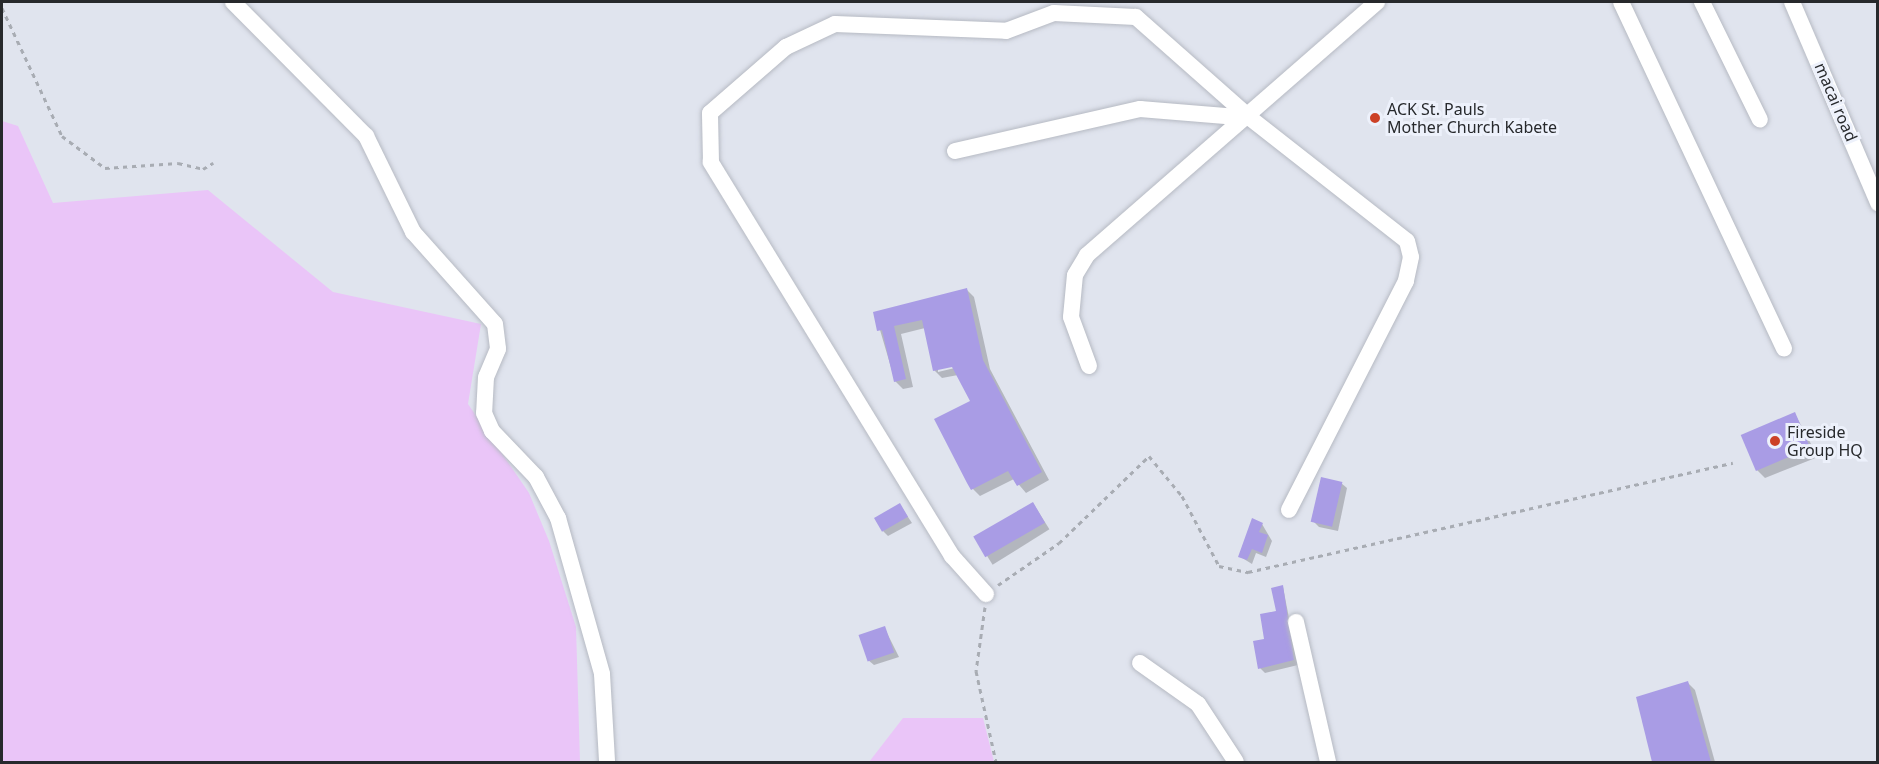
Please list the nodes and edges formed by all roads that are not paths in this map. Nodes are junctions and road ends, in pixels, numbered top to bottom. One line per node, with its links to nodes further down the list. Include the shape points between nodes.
1 (233, 2): 16 (street, via 366,136 412,232 447,277 493,319 498,349 486,377 484,413 492,431 536,477 558,518 602,674)
2 (1377, 2): 6 (street)
3 (1621, 2): 10 (street)
4 (1701, 2): 7 (street)
5 (1792, 2): 9 (street, macai road)
6 (1250, 118): 8 (street, via 1140,109); 11 (street, via 1087,255 1075,275 1071,317); 12 (street, via 1392,225 1407,241 1411,257 1406,281); 13 (street, via 1136,17 1054,13 1006,31 835,24 786,47 710,113 711,162 952,556)
7 (1760, 120)
8 (955, 151)
9 (1878, 203)
10 (1784, 350)
11 (1089, 366)
12 (1289, 510)
13 (986, 594)
14 (1296, 622): 18 (street)
15 (1140, 663): 17 (street, via 1198,704)
16 (607, 762)
17 (1236, 762)
18 (1328, 762)

